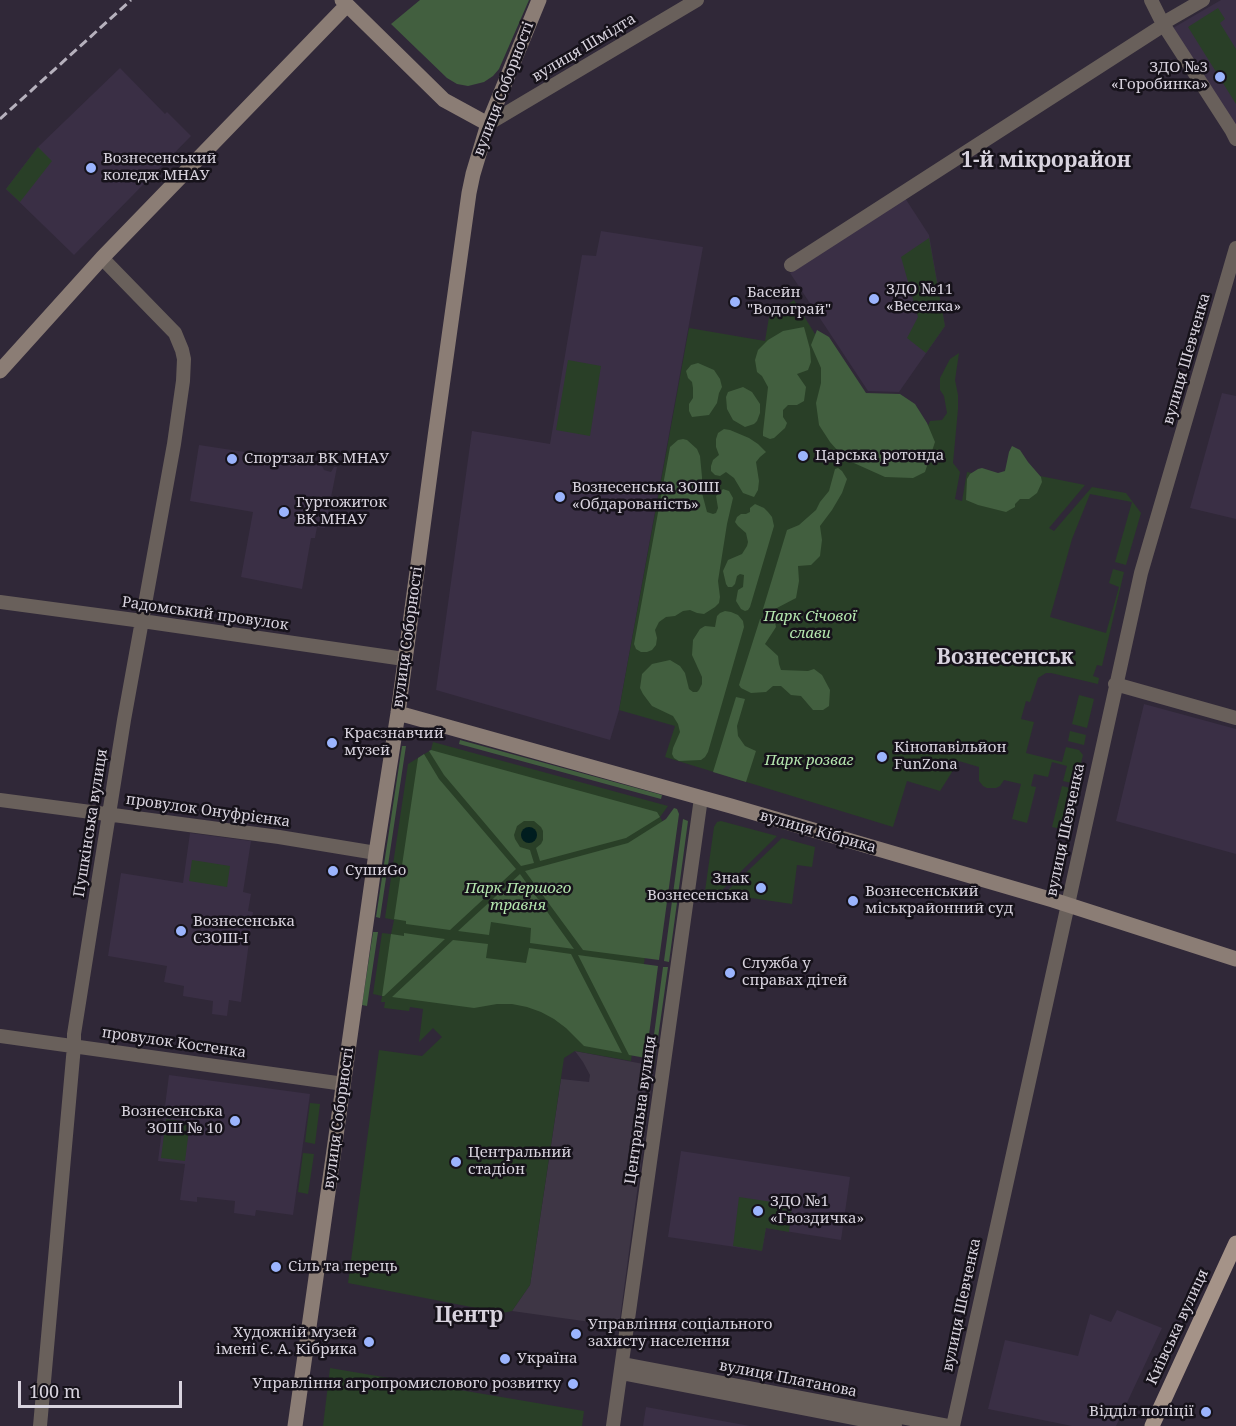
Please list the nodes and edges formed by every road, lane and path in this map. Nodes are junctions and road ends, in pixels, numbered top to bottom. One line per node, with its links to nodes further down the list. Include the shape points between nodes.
1 (539, 0): 7 (main road, вулиця Соборності)
2 (697, 0): 7 (street, вулиця Шмідта)
3 (1151, 0): 6 (street)
4 (1203, 0): 6 (street)
5 (345, 2): 7 (main road, via 444,100); 10 (main road)
6 (1163, 24): 8 (street); 11 (street)
7 (488, 124): 15 (main road, вулиця Соборності, via 470,193)
8 (1236, 139)
9 (1236, 248): 16 (street, вулиця Шевченка, via 1141,573)
10 (102, 258): 12 (main road); 14 (street, Пушкінська вулиця, via 175,333 184,359 174,444)
11 (791, 265)
12 (0, 371)
13 (0, 602): 14 (street, Радомський провулок)
14 (142, 621): 15 (street, Радомський провулок); 21 (street, Пушкінська вулиця)
15 (404, 659): 17 (main road, вулиця Соборності)
16 (1115, 684): 18 (street); 23 (street, вулиця Шевченка)
17 (398, 713): 19 (main road, вулиця Кібрика); 22 (main road, вулиця Соборності)
18 (1236, 718)
19 (701, 798): 23 (main road, вулиця Кібрика); 29 (street, Центральна вулиця)
20 (0, 800): 21 (street, провулок Онуфрієнка)
21 (110, 814): 22 (street, провулок Онуфрієнка); 26 (street, Пушкінська вулиця)
22 (376, 853): 27 (main road, вулиця Соборності)
23 (1067, 904): 24 (main road, вулиця Кібрика); 35 (street, вулиця Шевченка)
24 (1236, 959)
25 (0, 1036): 26 (street, провулок Костенка)
26 (74, 1046): 27 (street, провулок Костенка); 30 (street, Пушкінська вулиця)
27 (344, 1084): 31 (main road, вулиця Соборності)
28 (1236, 1243): 36 (main road, Київська вулиця)
29 (621, 1369): 32 (street, Центральна вулиця); 33 (street, вулиця Платанова); 34 (street, вулиця Платанова)
30 (40, 1426)
31 (295, 1426)
32 (613, 1426)
33 (895, 1426)
34 (948, 1426)
35 (952, 1426)
36 (1152, 1426)

